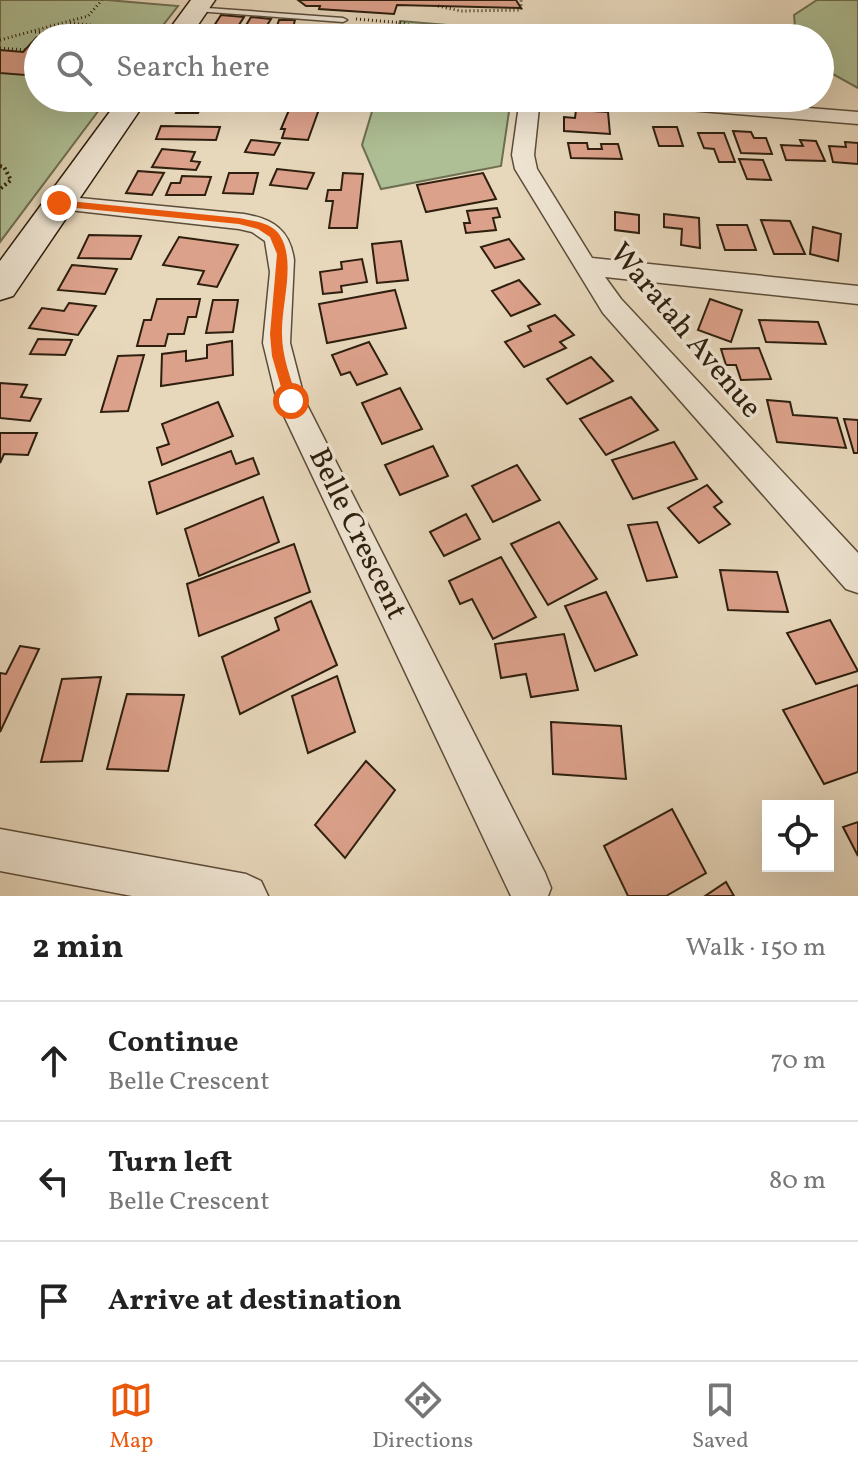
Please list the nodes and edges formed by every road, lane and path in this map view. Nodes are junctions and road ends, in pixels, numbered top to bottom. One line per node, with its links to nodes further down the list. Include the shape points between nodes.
1 (102, 0): 5 (path)
2 (521, 0): 4 (path, via 521,10)
3 (199, 4): 6 (lane); 11 (street)
4 (438, 6)
5 (88, 16): 7 (path); 8 (path)
6 (343, 20)
7 (65, 22): 8 (path); 9 (path)
8 (82, 23): 10 (path)
9 (58, 24)
10 (89, 24)
11 (178, 24)
12 (24, 34): 13 (path)
13 (0, 40)
14 (0, 48): 15 (path)
15 (24, 50)
16 (124, 112): 22 (street)
17 (528, 112): 23 (street, Waratah Avenue, via 526,169)
18 (785, 112): 19 (street)
19 (858, 118)
20 (0, 166): 21 (path, via 11,180)
21 (0, 189)
22 (59, 203): 24 (street); 28 (street, Belle Crescent, via 239,221 274,235 282,254 278,356 291,401)
23 (584, 266): 25 (street); 26 (street, Waratah Avenue, via 637,334)
24 (0, 287)
25 (858, 295)
26 (858, 577)
27 (0, 850): 29 (street)
28 (528, 893)
29 (246, 896)

